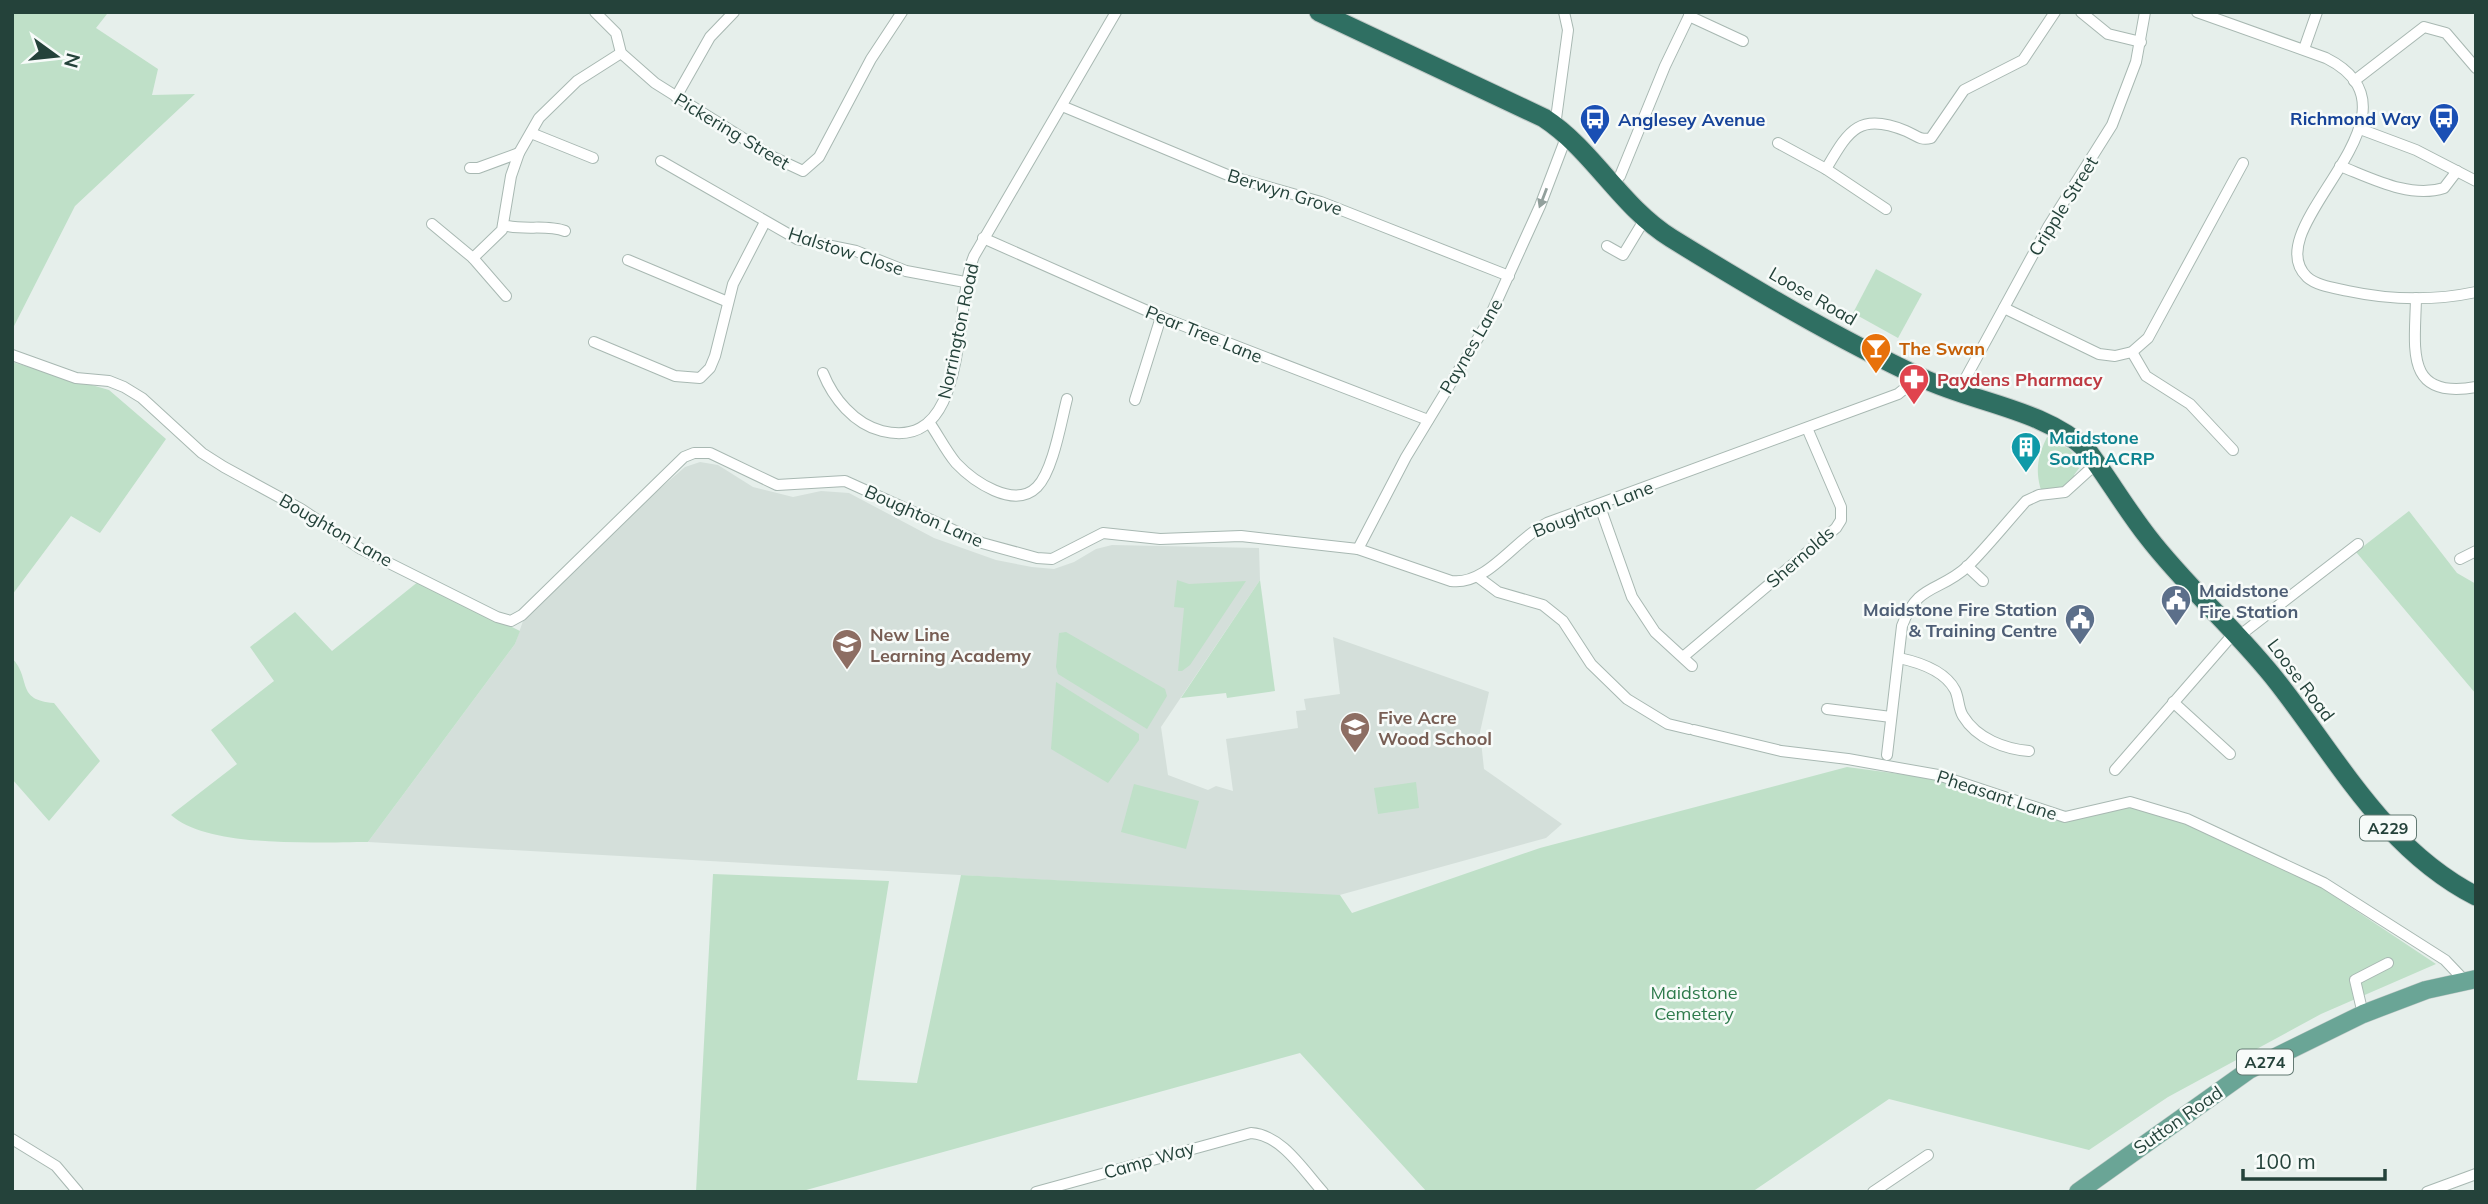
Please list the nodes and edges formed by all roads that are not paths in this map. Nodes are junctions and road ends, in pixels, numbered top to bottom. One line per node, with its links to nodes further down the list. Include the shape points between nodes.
1 (595, 12): 16 (street, Pickering Street, via 615,33)
2 (734, 12): 19 (street, via 710,37)
3 (902, 12): 19 (street, Pickering Street, via 819,157 806,170 773,157)
4 (1116, 12): 20 (street, Norrington Road)
5 (1318, 12): 22 (highway, Loose Road / A229)
6 (1564, 12): 22 (street, Paynes Lane, via 1568,30)
7 (2055, 12): 31 (street, via 2023,60 1964,90 1931,138 1923,140 1884,124 1860,125 1849,132)
8 (2081, 12): 14 (street, via 2108,33)
9 (2146, 12): 14 (street, Cripple Street)
10 (2197, 12): 15 (street)
11 (2317, 12): 15 (street)
12 (1690, 14): 13 (street); 34 (street, via 1620,176)
13 (1743, 41)
14 (2141, 42): 51 (street, Cripple Street, via 2123,104)
15 (2304, 49): 18 (street, via 2336,63)
16 (621, 53): 19 (street, Pickering Street); 23 (street, via 565,90)
17 (2476, 68): 18 (street, via 2446,33 2424,26)
18 (2354, 81): 21 (street, via 2362,110)
19 (676, 97)
20 (1062, 106): 41 (street, Norrington Road); 45 (street, Berwyn Grove, via 1230,176 1321,202)
21 (2360, 129): 29 (street); 32 (street)
22 (1561, 130): 34 (highway, Loose Road / A229); 45 (street, Paynes Lane, one-way to 45)
23 (531, 134): 25 (street); 26 (street)
24 (1777, 143): 31 (street)
25 (519, 153): 30 (street); 39 (street, via 505,198)
26 (593, 158)
27 (661, 161): 37 (street, Halstow Close)
28 (2243, 163): 54 (street, via 2227,181 2197,244 2169,287 2148,338)
29 (2340, 166): 32 (street, via 2399,188 2423,190 2444,188); 49 (street, via 2300,241 2302,271 2314,282 2330,287)
30 (470, 168)
31 (1826, 169): 35 (street)
32 (2456, 171): 33 (street)
33 (2476, 181)
34 (1612, 184): 36 (highway, Loose Road / A229)
35 (1886, 209)
36 (1646, 216): 42 (street, via 1623,255); 57 (highway, Loose Road / A229, via 1669,237)
37 (765, 222): 46 (street, Halstow Close, via 797,239 856,251 905,271); 50 (street, via 740,265)
38 (432, 224): 43 (street)
39 (503, 225): 40 (street); 43 (street, via 493,242)
40 (565, 231)
41 (983, 238): 46 (street, Norrington Road); 52 (street, Pear Tree Lane)
42 (1607, 246)
43 (473, 258): 48 (street)
44 (628, 260): 50 (street)
45 (1509, 276): 62 (street, Paynes Lane, via 1486,325)
46 (965, 282): 63 (street, Norrington Road, via 950,390)
47 (2476, 292): 49 (street)
48 (506, 296)
49 (2416, 298): 58 (street, via 2414,355 2422,375 2446,389)
50 (728, 302): 53 (street, via 715,356 700,378 675,376)
51 (2004, 308): 54 (street, via 2099,354); 59 (street, Cripple Street)
52 (1161, 317): 61 (street); 62 (street, Pear Tree Lane)
53 (594, 342)
54 (2132, 352): 65 (street, via 2146,376 2190,404 2216,439)
55 (12, 355): 69 (street, Boughton Lane, via 76,378 124,387 213,460 361,549 511,621 528,610 684,457 694,453 710,453 776,485 845,481 971,539 1037,558 1052,559 1089,538 1114,532 1160,539 1263,537)
56 (823, 373): 63 (street, Norrington Road, via 834,396 875,429 907,432)
57 (1919, 377): 59 (highway, Loose Road / A229); 64 (street, Boughton Lane, via 1898,394)
58 (2476, 387)
59 (1958, 392): 66 (highway, Loose Road / A229, via 2057,429 2074,438)
60 (1067, 399): 63 (street, via 1046,474 1037,488 1023,496 1003,494 980,483 956,462)
61 (1135, 400)
62 (1428, 420): 69 (street, Paynes Lane)
63 (929, 422)
64 (1807, 428): 67 (street, Boughton Lane); 76 (street, Shernolds, via 1841,507 1841,520)
65 (2233, 450)
66 (2097, 463): 72 (street, via 2065,492 2026,501); 75 (highway, Loose Road / A229, via 2149,538)
67 (1599, 504): 73 (street, Boughton Lane, via 1535,529); 76 (street, via 1632,597 1655,632)
68 (2358, 544): 75 (street)
69 (1357, 549): 73 (street, Boughton Lane, via 1451,581)
70 (2476, 551): 71 (street)
71 (2460, 559)
72 (1967, 566): 74 (street); 77 (street, via 1909,606)
73 (1478, 577): 88 (street, Pheasant Lane, via 1498,592 1543,606 1563,621 1591,664 1626,699 1668,724 1781,751 1938,775 2065,817 2130,802 2187,819 2324,883)
74 (1983, 581)
75 (2237, 634): 79 (street); 86 (highway, Loose Road / A229, via 2387,828 2427,866)
76 (1683, 657): 78 (street)
77 (1899, 657): 81 (street); 82 (street, via 1923,664 1954,689 1965,719 1981,734 1996,744)
78 (1692, 666)
79 (2173, 702): 83 (street); 85 (street)
80 (1827, 709): 81 (street)
81 (1891, 717): 84 (street)
82 (2029, 751)
83 (2230, 754)
84 (1887, 755)
85 (2115, 770)
86 (2476, 896)
87 (2388, 962): 89 (street, via 2355,980)
88 (2470, 979): 89 (main road, Sutton Road / A274)
89 (2364, 1014): 98 (main road, Sutton Road / A274, via 2249,1070)
90 (12, 1139): 94 (street, via 56,1166)
91 (1928, 1155): 93 (street)
92 (2476, 1174): 99 (street)
93 (1889, 1187): 97 (street)
94 (78, 1192)
95 (1036, 1192): 96 (street, Camp Way, via 1223,1139 1262,1134 1278,1142)
96 (1323, 1192)
97 (1873, 1192)
98 (2078, 1192)
99 (2427, 1192)

